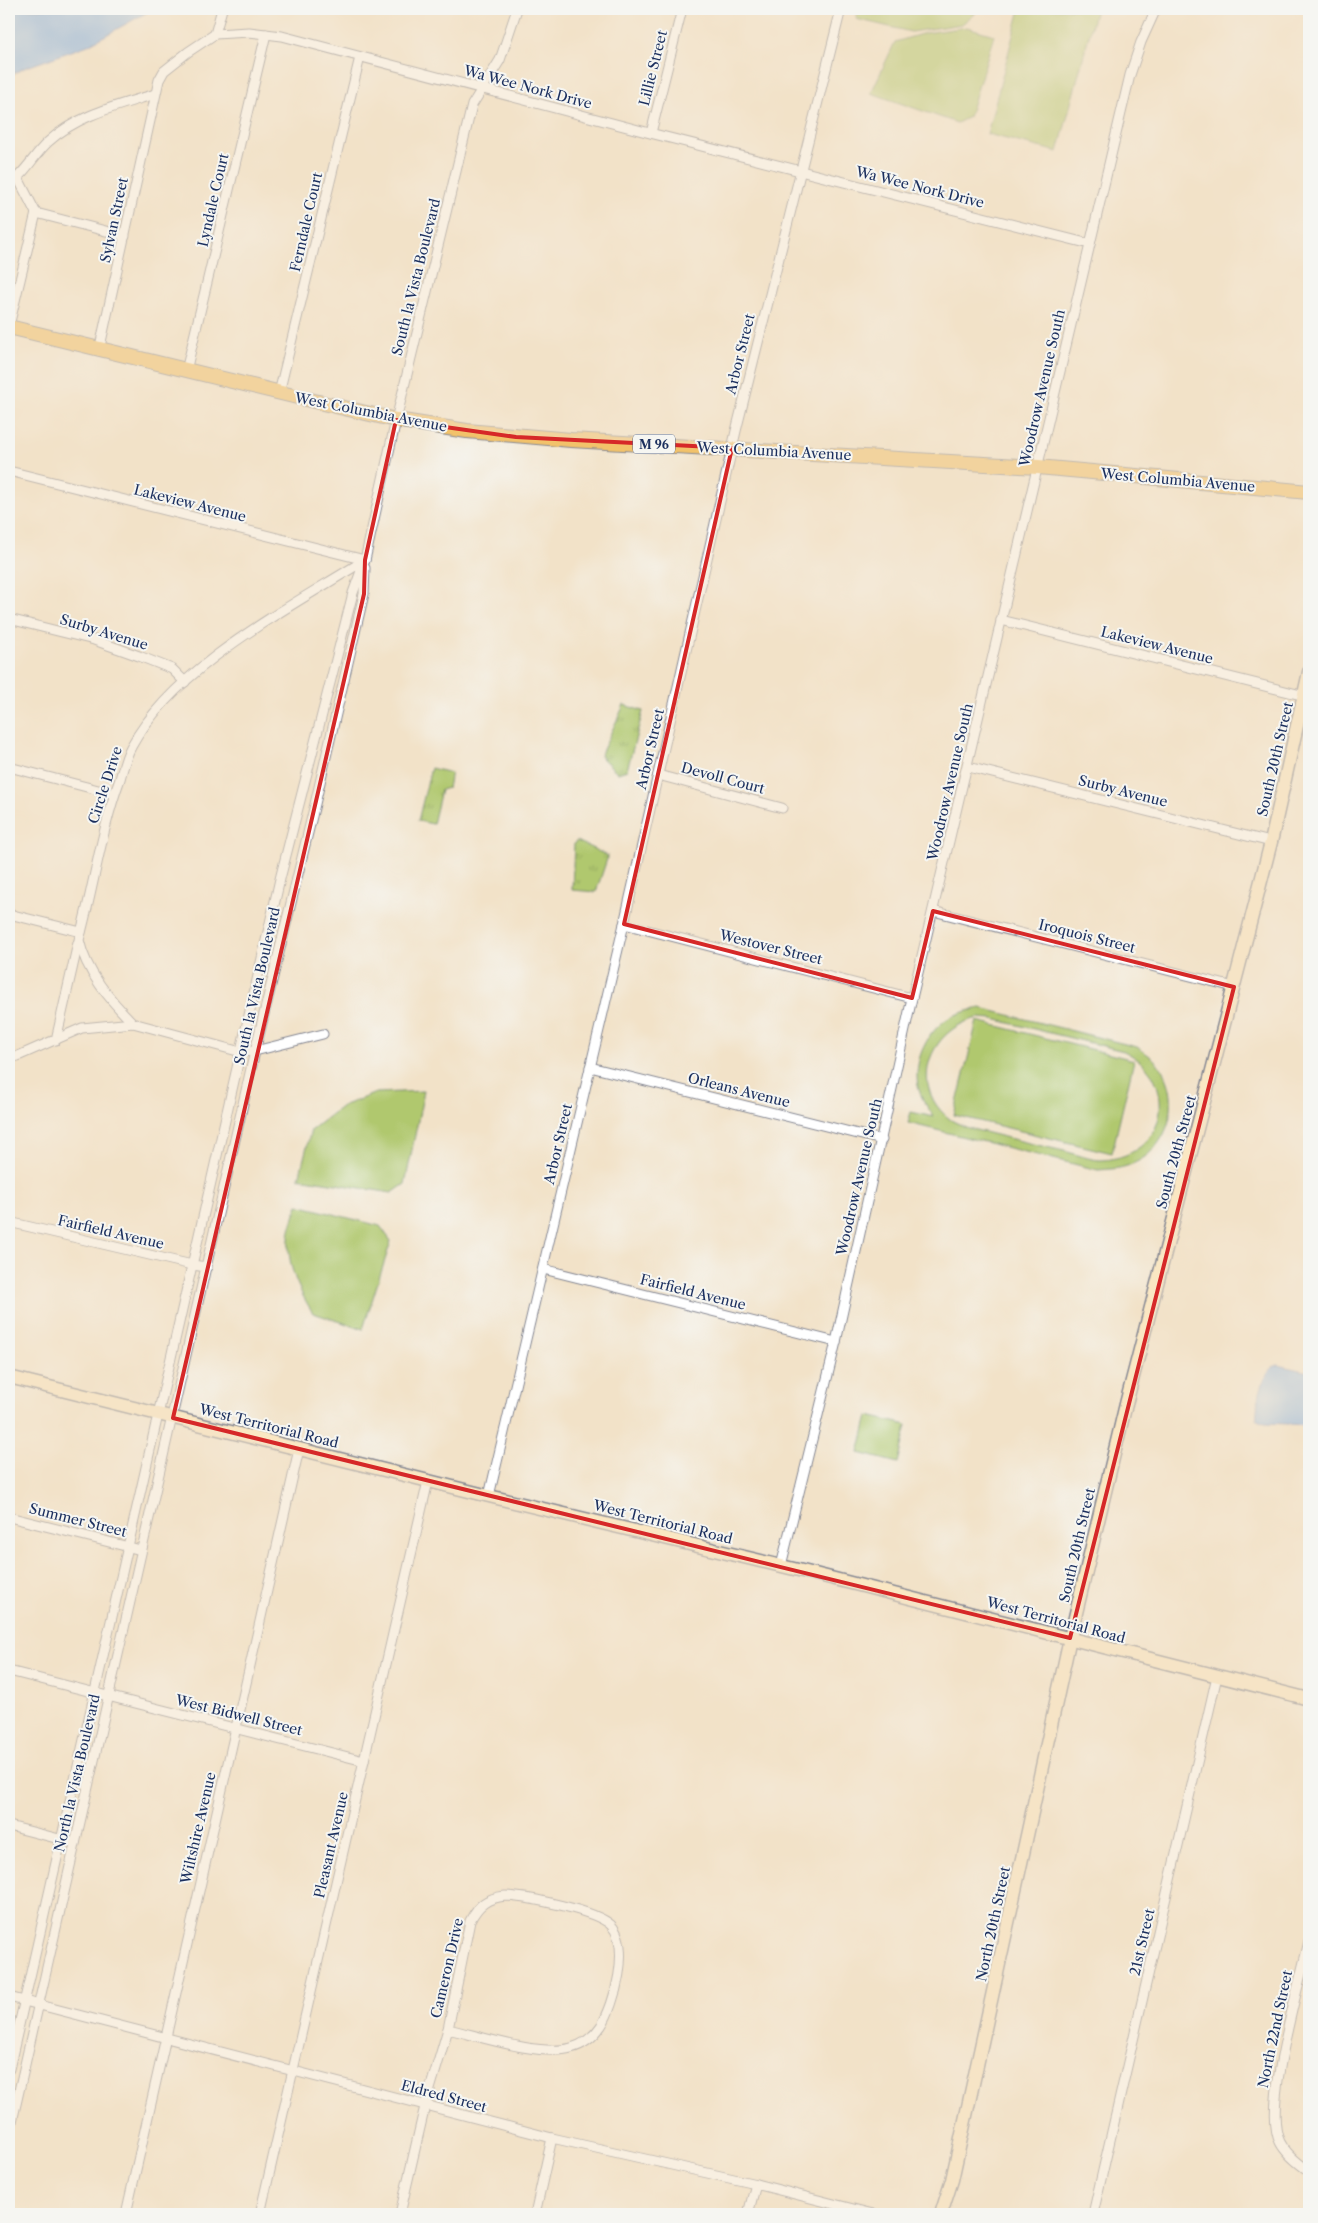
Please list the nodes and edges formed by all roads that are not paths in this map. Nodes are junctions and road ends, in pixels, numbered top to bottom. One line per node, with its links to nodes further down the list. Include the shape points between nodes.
1 (222, 9): 6 (street)
2 (517, 9): 9 (street, South la Vista Boulevard, via 500,60)
3 (682, 9): 11 (street, Lillie Street)
4 (841, 9): 12 (street, Arbor Street)
5 (1156, 9): 17 (street, Woodrow Avenue South, via 1130,75)
6 (215, 34): 7 (street, Wa Wee Nork Drive); 10 (street, Wa Wee Nork Drive, via 164,71)
7 (266, 34): 8 (street, Wa Wee Nork Drive); 20 (street, Lyndale Court)
8 (360, 57): 9 (street, Wa Wee Nork Drive); 21 (street, Ferndale Court)
9 (482, 89): 11 (street, Wa Wee Nork Drive); 22 (street, South la Vista Boulevard, via 472,105)
10 (155, 94): 13 (street, via 98,112 63,129); 16 (street, Sylvan Street)
11 (650, 133): 12 (street, Wa Wee Nork Drive)
12 (800, 172): 17 (street, Wa Wee Nork Drive); 23 (street, Arbor Street)
13 (18, 178): 14 (street); 15 (street)
14 (9, 184)
15 (36, 213): 16 (street); 18 (street)
16 (125, 236): 19 (street, Sylvan Street)
17 (1090, 244): 24 (street, Woodrow Avenue South)
18 (9, 327): 19 (main road, West Columbia Avenue / M 96)
19 (99, 351): 20 (main road, West Columbia Avenue / M 96)
20 (186, 371): 21 (main road, West Columbia Avenue / M 96)
21 (279, 393): 22 (main road, West Columbia Avenue / M 96)
22 (396, 420): 23 (main road, West Columbia Avenue / M 96, via 516,437); 27 (street, South la Vista Boulevard)
23 (732, 448): 24 (main road, West Columbia Avenue / M 96); 35 (street, Arbor Street)
24 (1038, 467): 26 (main road, West Columbia Avenue / M 96); 29 (street, Woodrow Avenue South)
25 (9, 472): 27 (street, Lakeview Avenue)
26 (1309, 492)
27 (365, 560): 31 (street, Circle Drive, via 216,655); 48 (street, South la Vista Boulevard, via 364,594); 49 (street, South la Vista Boulevard, via 353,593 280,879)
28 (9, 619): 31 (street, Surby Avenue, via 94,640 139,656 172,669)
29 (1001, 620): 32 (street, Lakeview Avenue); 34 (street, Woodrow Avenue South)
30 (1309, 672): 32 (main road, South 20th Street)
31 (185, 682): 36 (street, Circle Drive, via 152,714 131,748)
32 (1305, 696): 38 (main road, South 20th Street)
33 (9, 767): 36 (street)
34 (968, 767): 38 (street, Surby Avenue); 39 (street, Woodrow Avenue South)
35 (658, 775): 37 (street, Devoll Court); 41 (street, Arbor Street)
36 (114, 794): 42 (street, Circle Drive)
37 (782, 808)
38 (1271, 842): 43 (main road, South 20th Street)
39 (933, 911): 43 (street, Iroquois Street); 44 (street, Woodrow Avenue South)
40 (9, 914): 42 (street)
41 (624, 924): 44 (street, Westover Street); 51 (street, Arbor Street)
42 (80, 936): 45 (street, via 81,950 96,978); 47 (street, Circle Drive)
43 (1234, 987): 68 (main road, South 20th Street)
44 (912, 998): 52 (street, Woodrow Avenue South)
45 (133, 1023): 47 (street, via 82,1028); 49 (street)
46 (323, 1034): 48 (street)
47 (56, 1040): 50 (street)
48 (255, 1051): 49 (street); 55 (street, South la Vista Boulevard)
49 (241, 1052): 54 (street, South la Vista Boulevard)
50 (9, 1058)
51 (590, 1067): 52 (street, Orleans Avenue); 56 (street, Arbor Street)
52 (882, 1140): 57 (street, Woodrow Avenue South)
53 (9, 1222): 54 (street, Fairfield Avenue)
54 (192, 1265): 55 (street, Fairfield Avenue); 59 (street, South la Vista Boulevard)
55 (207, 1267): 60 (street, South la Vista Boulevard)
56 (543, 1269): 57 (street, Fairfield Avenue); 63 (street, Arbor Street)
57 (836, 1342): 67 (street, Woodrow Avenue South)
58 (9, 1377): 59 (main road, West Territorial Road)
59 (158, 1414): 60 (main road, West Territorial Road); 65 (street, North la Vista Boulevard)
60 (172, 1418): 61 (main road, West Territorial Road); 66 (street, North la Vista Boulevard)
61 (299, 1449): 62 (main road, West Territorial Road); 74 (street, Wiltshire Avenue)
62 (428, 1481): 63 (main road, West Territorial Road); 75 (street, Pleasant Avenue)
63 (489, 1496): 67 (main road, West Territorial Road)
64 (9, 1517): 65 (street, Summer Street)
65 (127, 1547): 66 (street, Summer Street); 71 (street, North la Vista Boulevard)
66 (141, 1550): 72 (street, North la Vista Boulevard)
67 (781, 1566): 68 (main road, West Territorial Road)
68 (1070, 1638): 70 (main road, West Territorial Road); 98 (main road, North 20th Street, via 952,2180)
69 (9, 1671): 71 (street)
70 (1217, 1676): 73 (main road, West Territorial Road); 99 (street, 21st Street)
71 (94, 1693): 72 (street, West Bidwell Street); 77 (street, North la Vista Boulevard)
72 (108, 1696): 74 (street, West Bidwell Street); 78 (street, North la Vista Boulevard)
73 (1309, 1699)
74 (235, 1729): 75 (street, West Bidwell Street); 84 (street, Wiltshire Avenue)
75 (364, 1761): 86 (street, Pleasant Avenue)
76 (9, 1826): 77 (street)
77 (61, 1839): 78 (street); 81 (street, North la Vista Boulevard)
78 (75, 1843): 82 (street, North la Vista Boulevard)
79 (1309, 1941): 90 (street, North 22nd Street, via 1278,2074 1274,2115 1280,2142 1298,2164)
80 (9, 1997): 81 (street, Eldred Street)
81 (25, 2001): 82 (street, Eldred Street); 85 (street, North la Vista Boulevard)
82 (39, 2005): 84 (street, Eldred Street); 88 (street, North la Vista Boulevard)
83 (448, 2028): 83 (street, Cameron Drive, via 470,1921 483,1903 493,1898 519,1896 579,1910 598,1917 615,1931 621,1958 615,1990 601,2027 589,2039 571,2048 552,2050 528,2048); 87 (street, Cameron Drive)
84 (166, 2037): 86 (street, Eldred Street); 92 (street, Wiltshire Avenue)
85 (9, 2069)
86 (293, 2069): 87 (street, Eldred Street); 93 (street, Pleasant Avenue)
87 (425, 2106): 89 (street, Eldred Street); 94 (street, Cameron Drive)
88 (9, 2134)
89 (552, 2138): 91 (street, Eldred Street); 95 (street)
90 (1309, 2171)
91 (756, 2184): 96 (street); 97 (street, Eldred Street)
92 (126, 2214)
93 (260, 2214)
94 (400, 2214)
95 (535, 2214)
96 (748, 2214)
97 (873, 2214)
98 (941, 2214)
99 (1093, 2214)

